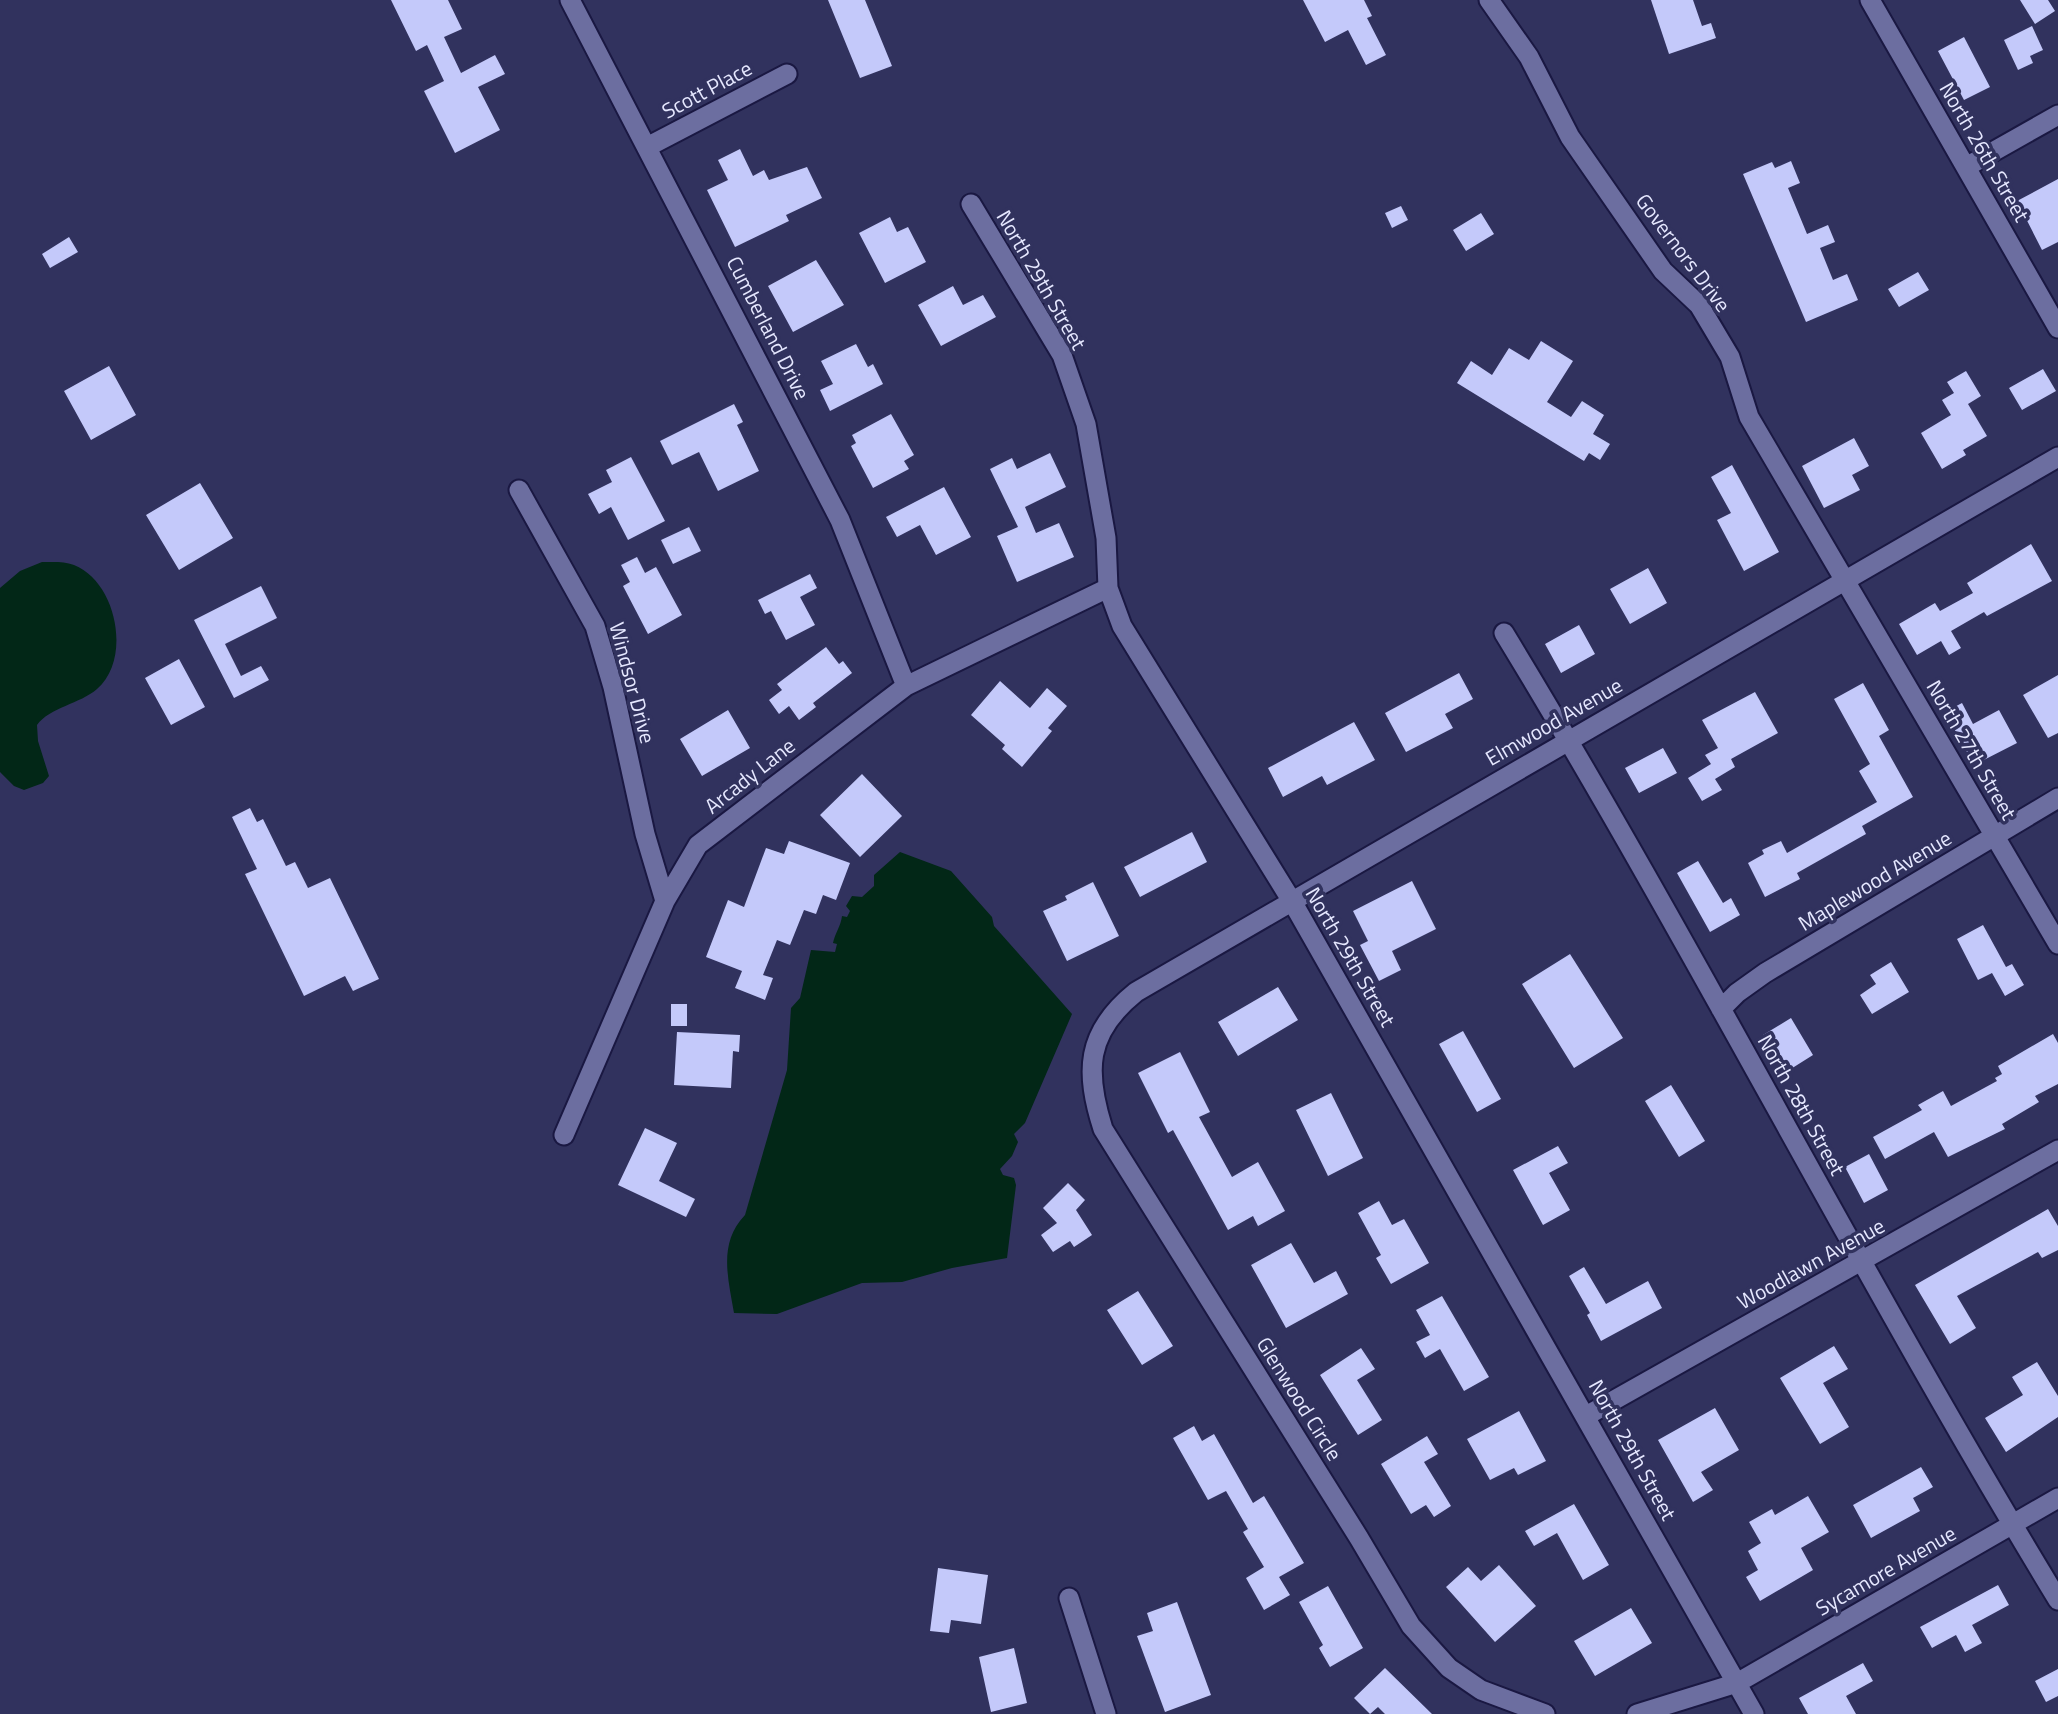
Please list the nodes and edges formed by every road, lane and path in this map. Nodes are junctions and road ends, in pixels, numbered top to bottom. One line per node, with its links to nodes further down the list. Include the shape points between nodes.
1 (570, 0): 6 (street, Cumberland Drive)
2 (1489, 0): 12 (street, Governors Drive, via 1529,57 1570,137 1664,271 1705,315 1730,357 1749,417)
3 (1870, 0): 7 (street, North 26th Street)
4 (787, 74): 6 (street, Scott Place)
5 (2058, 116): 7 (street)
6 (649, 146): 15 (street, Cumberland Drive, via 840,520)
7 (1966, 167): 9 (street, North 26th Street)
8 (971, 204): 13 (street, North 29th Street, via 1062,355 1086,424 1106,537)
9 (2058, 328)
10 (2058, 457): 12 (street, Elmwood Avenue)
11 (519, 490): 19 (street, Windsor Drive, via 595,626)
12 (1843, 580): 16 (street, Elmwood Avenue); 18 (street, North 27th Street)
13 (1108, 588): 15 (street, Arcady Lane); 20 (street, North 29th Street, via 1122,626)
14 (1504, 633): 16 (street, North 28th Street)
15 (905, 686): 19 (street, Arcady Lane, via 698,845)
16 (1569, 739): 20 (street, Elmwood Avenue); 22 (street, North 28th Street)
17 (2058, 798): 18 (street, Maplewood Avenue)
18 (1995, 835): 21 (street, North 27th Street); 22 (street, Maplewood Avenue, via 1765,973)
19 (665, 901): 24 (street, Arcady Lane)
20 (1293, 903): 23 (street, Elmwood Avenue, via 1136,992 1118,1007); 27 (street, North 29th Street)
21 (2058, 944)
22 (1721, 1009): 26 (street, North 28th Street)
23 (1095, 1050): 34 (street, Glenwood Circle, via 1090,1063 1092,1094 1103,1129 1411,1626 1427,1646 1481,1690)
24 (565, 1135)
25 (2058, 1150): 26 (street, Woodlawn Avenue)
26 (1862, 1262): 27 (street, Woodlawn Avenue); 29 (street, North 28th Street)
27 (1586, 1416): 32 (street, North 29th Street)
28 (2058, 1497): 29 (street, Sycamore Avenue)
29 (2012, 1524): 31 (street, North 28th Street); 32 (street, Sycamore Avenue)
30 (1069, 1598): 33 (street)
31 (2058, 1600)
32 (1737, 1683): 35 (street); 36 (street, North 29th Street)
33 (1106, 1714)
34 (1545, 1714)
35 (1637, 1714)
36 (1754, 1714)

